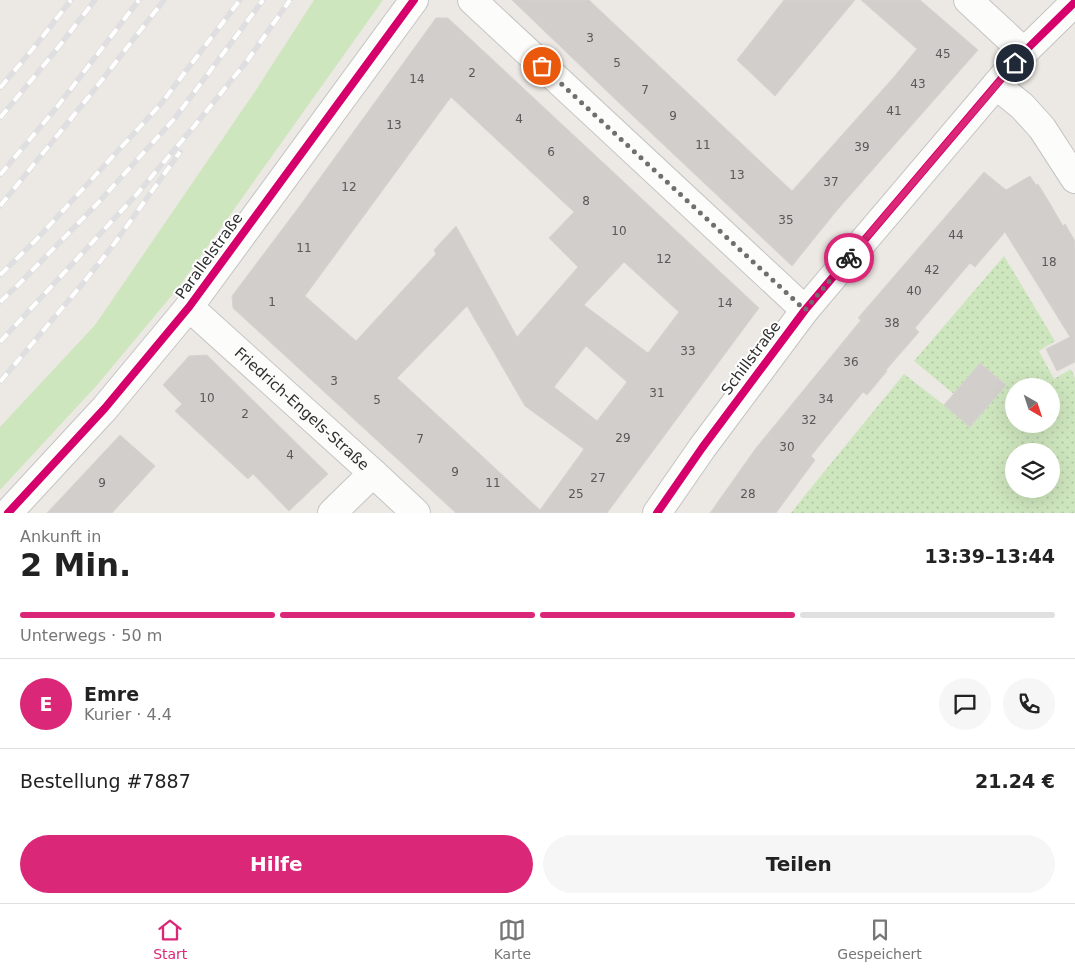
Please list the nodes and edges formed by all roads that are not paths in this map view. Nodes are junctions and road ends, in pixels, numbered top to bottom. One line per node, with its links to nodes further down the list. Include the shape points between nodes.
1 (414, 0): 8 (street, Parallelstraße)
2 (472, 0): 9 (street)
3 (968, 0): 5 (street)
4 (1075, 2): 5 (street, Schillstraße)
5 (1024, 52): 6 (street, Schillstraße)
6 (996, 85): 7 (street, via 1042,128); 9 (street, Schillstraße)
7 (1075, 179)
8 (189, 306): 10 (street, Friedrich-Engels-Straße); 11 (street, Parallelstraße, via 105,408)
9 (805, 310): 14 (street, Schillstraße)
10 (373, 472): 12 (street); 13 (street, Friedrich-Engels-Straße)
11 (8, 513)
12 (332, 513)
13 (416, 513)
14 (657, 513)

